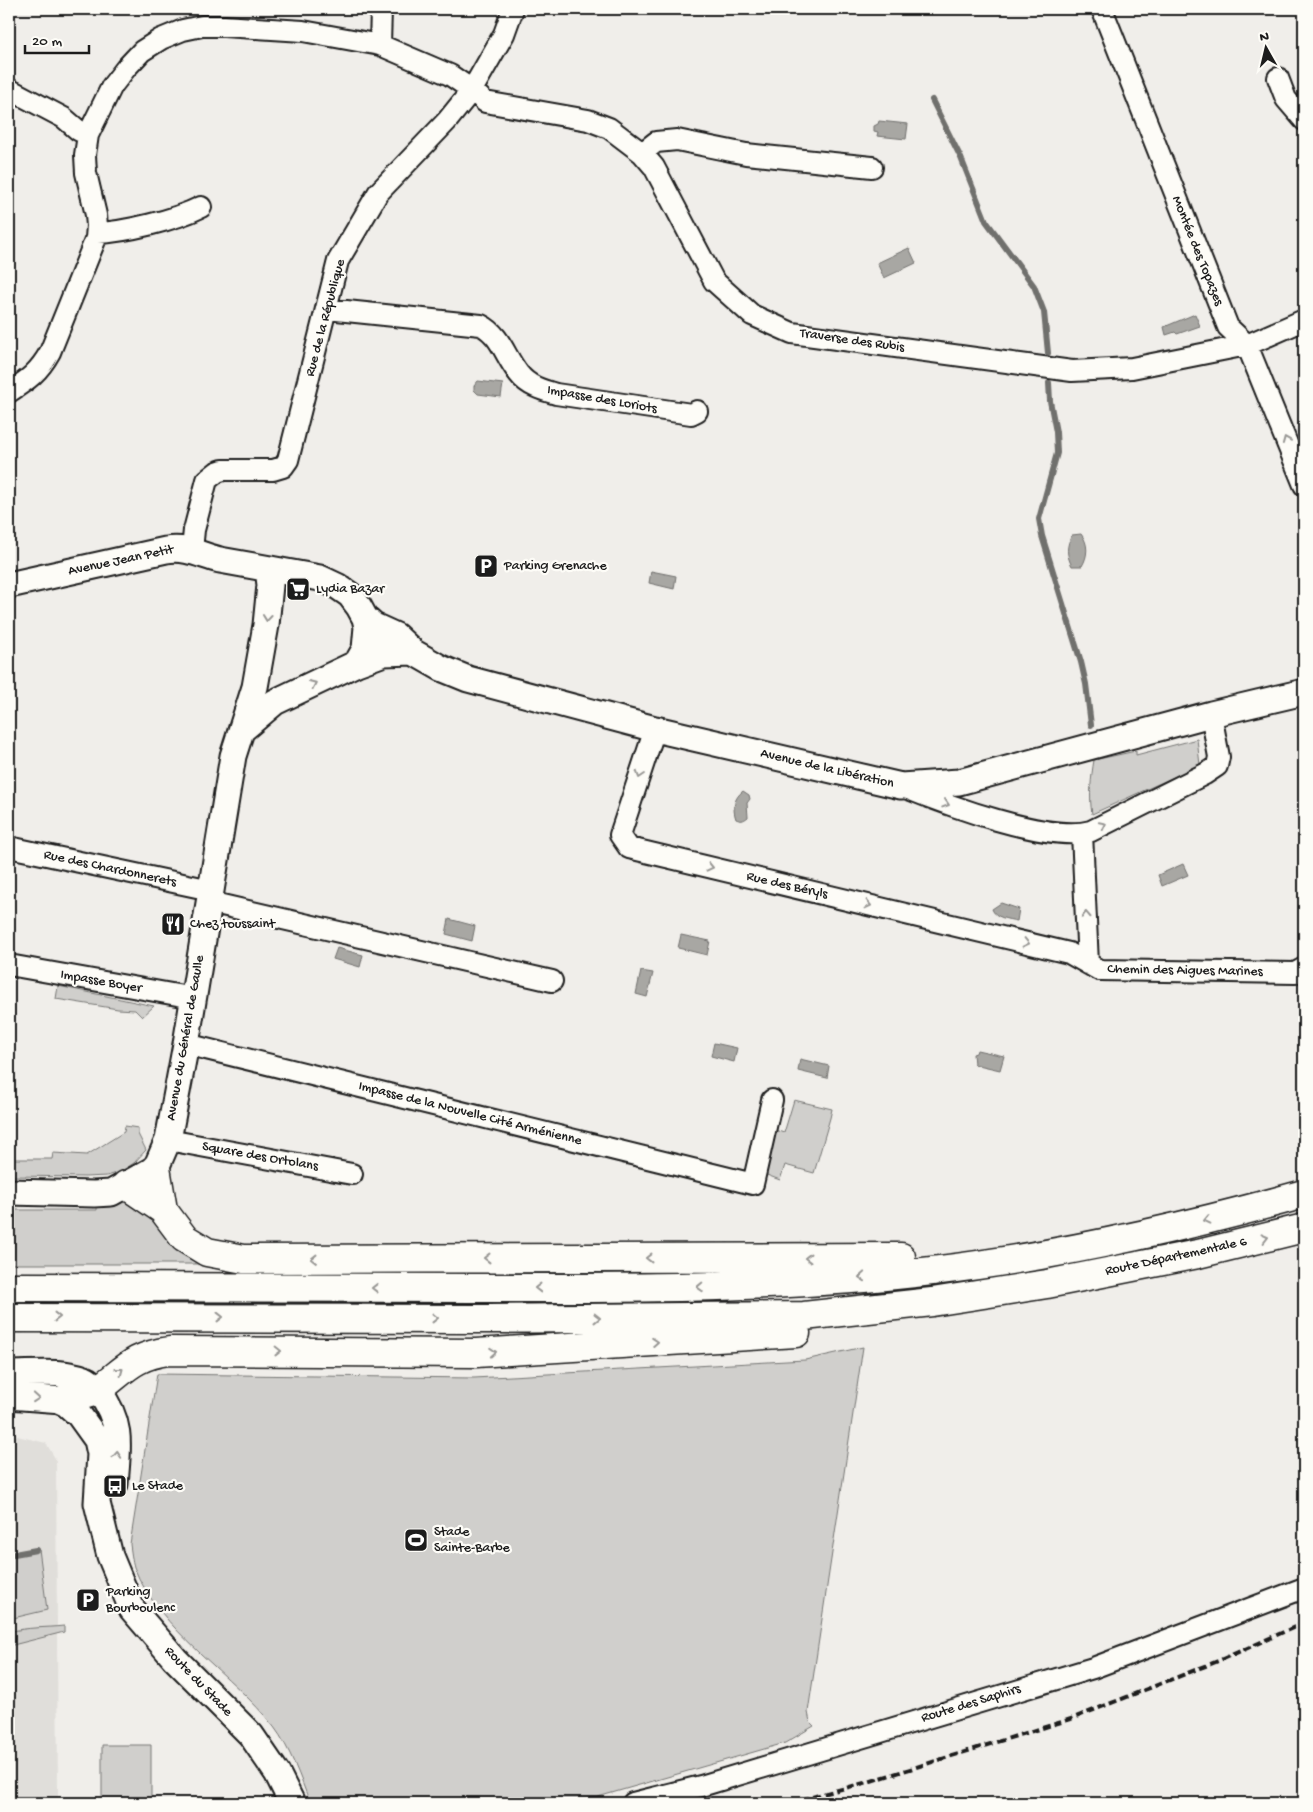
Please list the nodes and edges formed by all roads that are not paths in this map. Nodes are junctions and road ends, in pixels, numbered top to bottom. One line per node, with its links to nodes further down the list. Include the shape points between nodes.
1 (381, 9): 4 (street)
2 (513, 9): 7 (street, Rue de la République, via 504,34)
3 (1102, 9): 16 (street, Montée des Topazes, via 1228,327)
4 (380, 45): 7 (street, Traverse des Rubis, via 450,75); 9 (street, Traverse des Rubis, via 303,31 224,26 183,30 142,51 126,68 112,86)
5 (1278, 78): 8 (street, via 1286,99)
6 (9, 89): 9 (street, via 64,118)
7 (472, 90): 10 (street, Traverse des Rubis, via 486,102 588,120 609,128); 14 (street, Rue de la République, via 378,193 338,261)
8 (1304, 120)
9 (88, 135): 13 (street, Traverse des Rubis, via 86,173)
10 (642, 153): 11 (street, via 656,142 677,140 746,154); 16 (street, Traverse des Rubis, via 654,167 714,281 752,315 792,333 1072,371 1132,368)
11 (872, 167)
12 (201, 207): 13 (street, via 184,215)
13 (97, 233): 17 (street, via 44,363 30,379)
14 (327, 309): 18 (street, Impasse des Loriots, via 481,325 496,337 519,375 535,387 556,394 691,414); 20 (street, Rue de la République, via 288,460 283,467 273,470 223,470 211,476 207,480 194,530)
15 (1304, 320): 16 (street, Traverse des Rubis)
16 (1247, 345): 19 (street, Montée des Topazes, one-way to 16)
17 (9, 392)
18 (697, 411)
19 (1304, 485)
20 (192, 550): 21 (street, Avenue Jean Petit, via 220,560); 22 (street, Avenue Jean Petit, via 166,550)
21 (268, 569): 23 (street, Avenue Jean Petit, via 320,578 336,586 350,596); 26 (street, one-way to 26, via 270,585 266,625)
22 (9, 585)
23 (365, 618): 24 (street, Avenue de la Libération, via 396,636); 25 (street, via 365,649)
24 (413, 652): 25 (street, via 384,653); 30 (street, Avenue de la Libération, via 468,679)
25 (357, 663): 28 (street, Avenue du Général de Gaulle, one-way to 25)
26 (255, 687): 28 (street, via 262,698); 31 (street)
27 (1304, 692): 29 (street, Avenue de la Libération)
28 (275, 702): 31 (street, Avenue du Général de Gaulle)
29 (1211, 714): 32 (street, Avenue de la Libération, via 959,782); 33 (street, one-way to 29, via 1217,766 1219,757)
30 (655, 728): 32 (street, Avenue de la Libération); 36 (street, Rue des Béryls, one-way to 36, via 620,835 629,848)
31 (243, 729): 35 (street, Avenue du Général de Gaulle, via 233,756)
32 (901, 786): 33 (street, one-way to 33, via 1016,824 1051,832)
33 (1082, 833): 38 (street, one-way to 33)
34 (9, 847): 35 (street, Rue des Chardonnerets)
35 (210, 896): 40 (street, Rue des Chardonnerets); 41 (street, Avenue du Général de Gaulle)
36 (1069, 953): 38 (street, Chemin des Aigues Marines)
37 (9, 964): 41 (street, Impasse Boyer)
38 (1088, 964): 39 (street, Chemin des Aigues Marines, via 1099,970 1295,973)
39 (1304, 968)
40 (552, 981)
41 (194, 998): 42 (street, Avenue du Général de Gaulle)
42 (186, 1044): 43 (street, Impasse de la Nouvelle Cité Arménienne, via 753,1184); 44 (street, Avenue du Général de Gaulle)
43 (772, 1100)
44 (168, 1140): 45 (street, Avenue du Général de Gaulle); 46 (street, Square des Ortolans)
45 (156, 1168): 47 (street); 50 (highway)
46 (352, 1174)
47 (126, 1185): 48 (street, via 111,1192 94,1194); 50 (highway)
48 (9, 1192)
49 (1304, 1194): 52 (highway, Route Départementale 6, one-way to 52, via 1210,1220)
50 (163, 1210): 52 (highway, one-way to 50, via 876,1258 244,1259 207,1252 184,1238)
51 (1304, 1228): 53 (highway, Route Départementale 6, one-way to 51, via 1198,1254)
52 (1067, 1251): 54 (highway, one-way to 54, via 932,1271 838,1280 658,1288)
53 (1046, 1284): 55 (highway, one-way to 53, via 804,1316 932,1302); 57 (highway, one-way to 53, via 140,1358 169,1351 476,1353 840,1330 973,1309)
54 (9, 1287)
55 (9, 1318)
56 (9, 1374): 57 (street, Route du Stade, via 75,1376 88,1380)
57 (98, 1390): 59 (highway); 60 (street, Route du Stade, one-way to 57, via 118,1436 110,1406)
58 (9, 1396): 59 (street, one-way to 59)
59 (62, 1400): 60 (street, Route du Stade, via 79,1415 97,1440 100,1454 97,1503)
60 (110, 1556): 62 (street, Route du Stade, via 132,1609 175,1659 251,1735 277,1773)
61 (1304, 1588): 63 (street, Route des Saphirs, via 1092,1668 701,1786)
62 (292, 1803)
63 (633, 1803)

